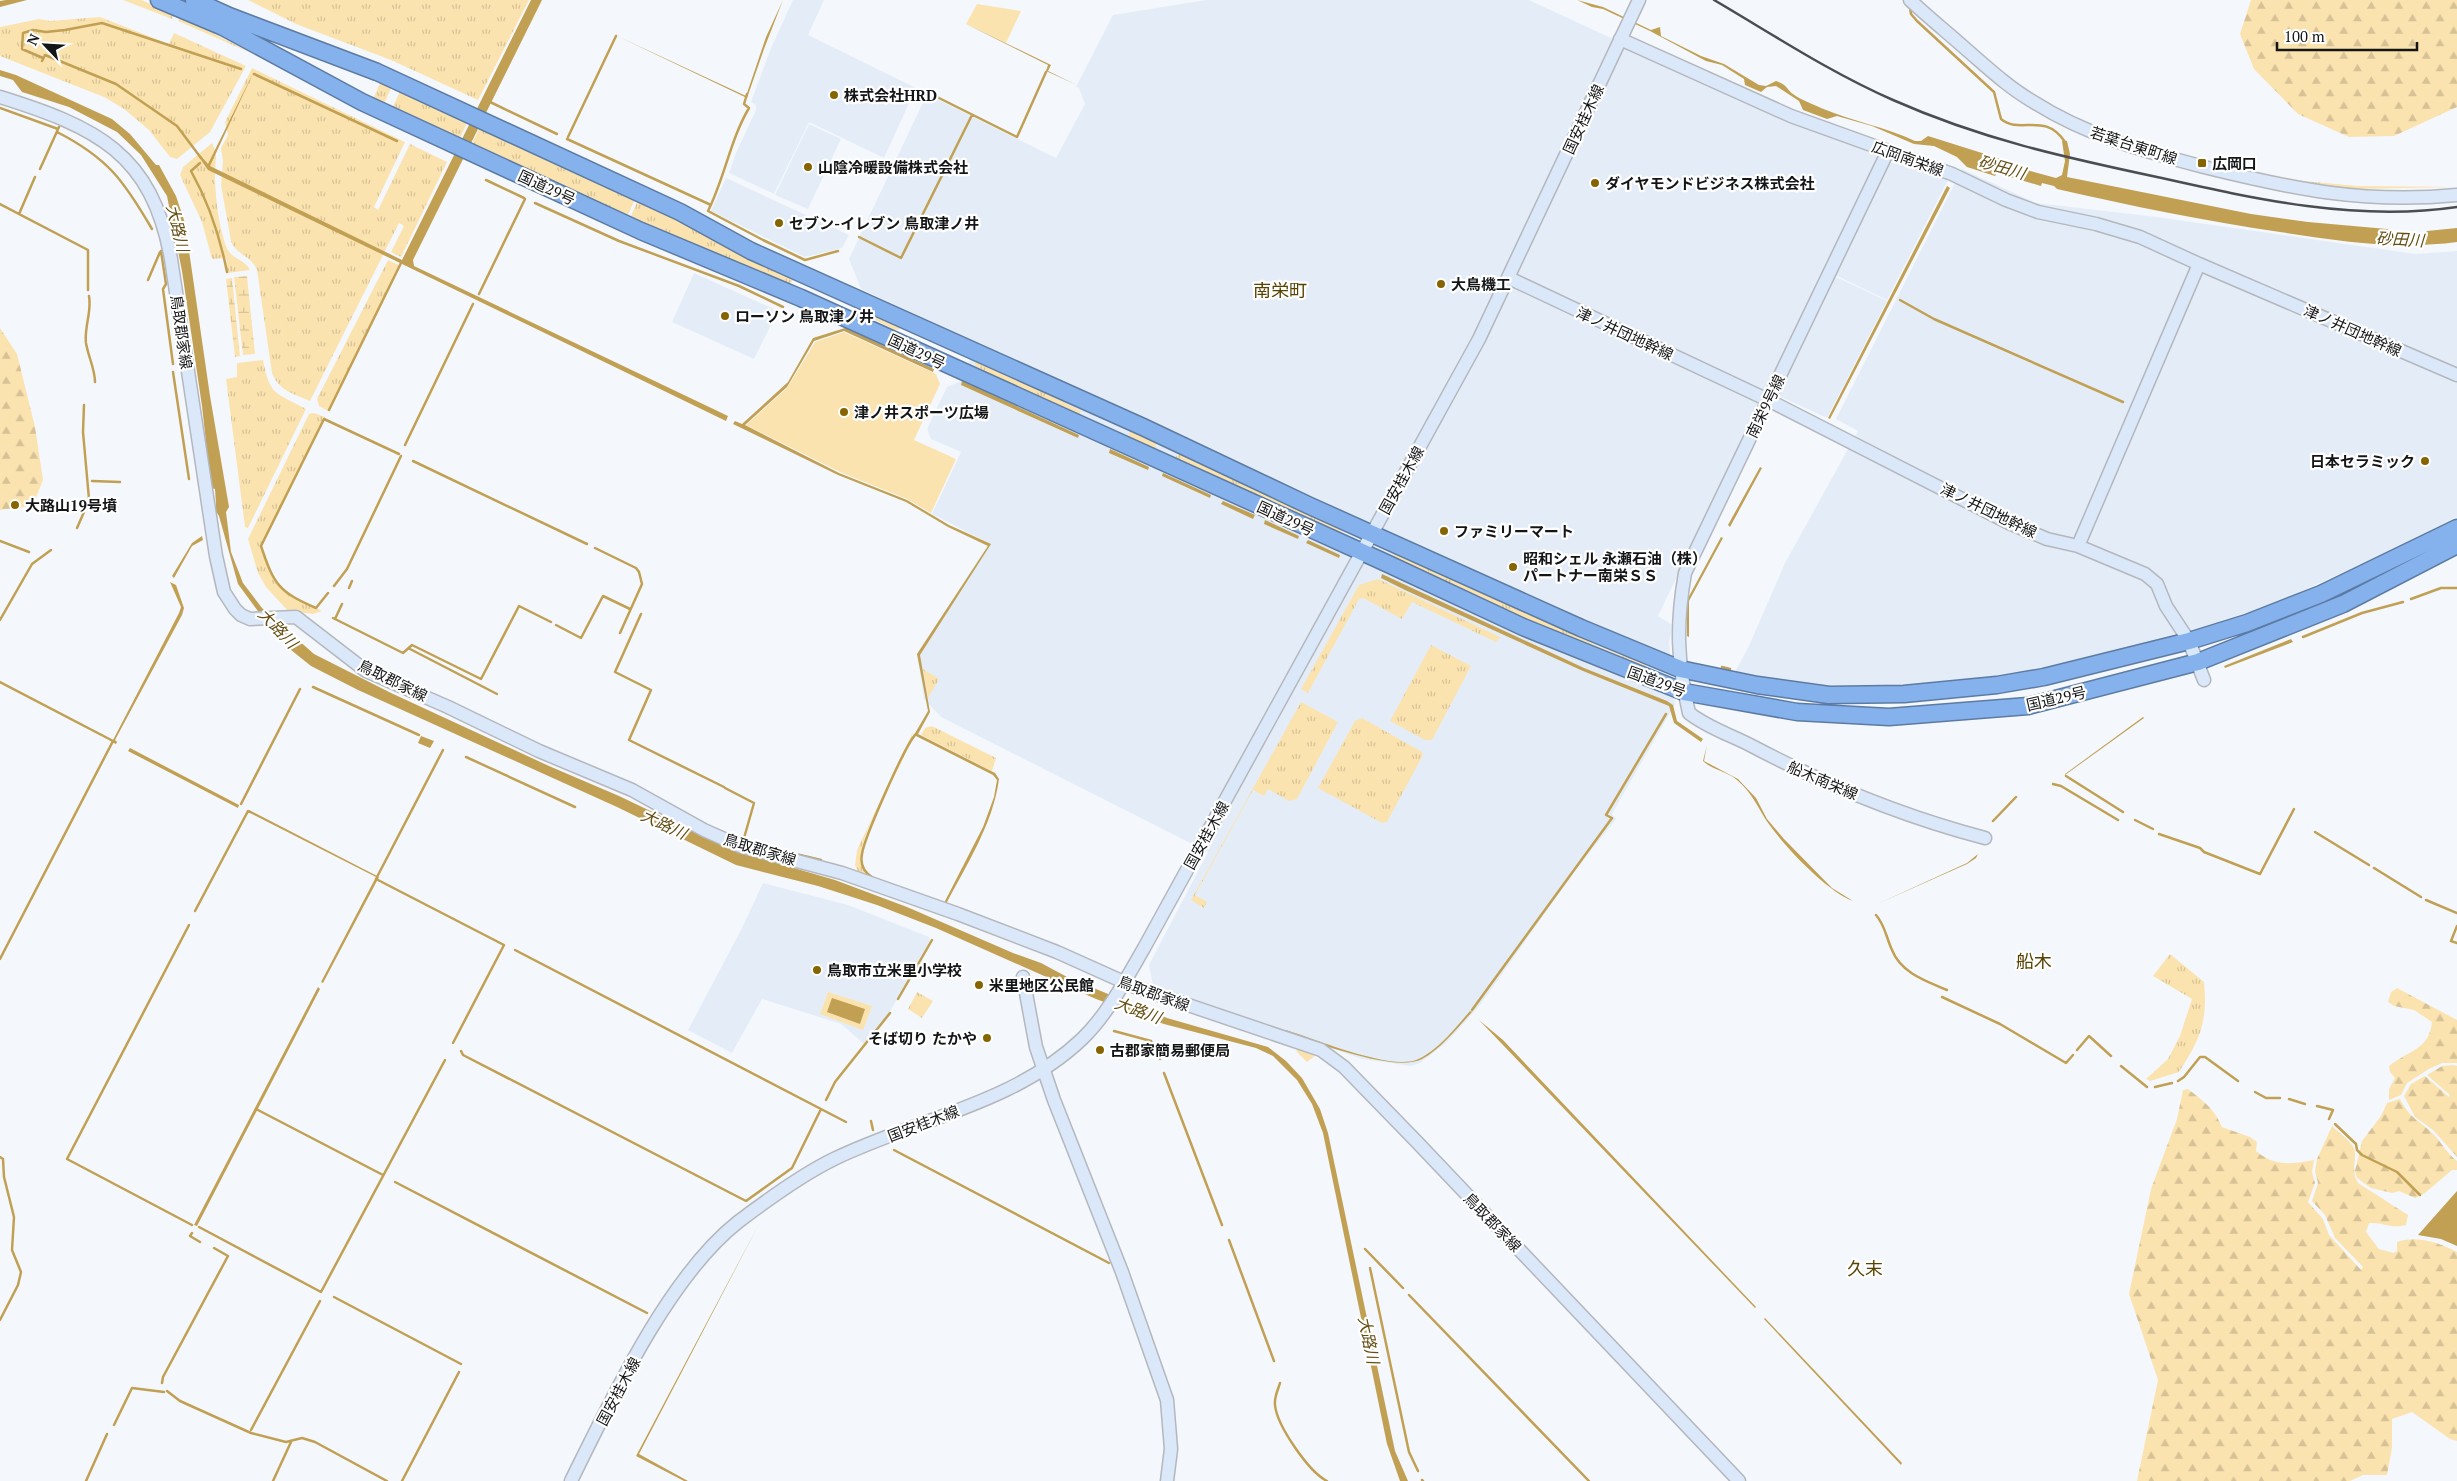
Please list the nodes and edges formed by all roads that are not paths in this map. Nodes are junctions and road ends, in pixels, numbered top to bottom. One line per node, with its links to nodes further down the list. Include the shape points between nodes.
1 (194, 0): 14 (highway, 国道29号, via 238,20 377,72 694,219 752,251)
2 (1910, 0): 8 (main road, 若葉台東町線, via 2026,98 2111,140 2185,162 2322,194 2387,198)
3 (161, 1): 17 (highway, 国道29号, via 223,27 362,102 641,231 842,316)
4 (1636, 6): 5 (main road, 国安桂木線)
5 (1622, 36): 7 (main road, 広岡南栄線, via 1792,116); 10 (main road, 国安桂木線)
6 (0, 96): 25 (main road, 鳥取郡家線, via 78,126 106,142 125,157 142,179 160,214 171,259 221,582 234,609 241,615 296,617 366,670 448,706 539,752 632,790 704,830 740,846 842,873 958,914 1057,952)
7 (1888, 151): 9 (main road, 広岡南栄線, via 1952,174 2038,212 2140,237); 12 (main road, 南栄9号線)
8 (2457, 195)
9 (2199, 264): 11 (main road, 津ノ井団地幹線); 16 (main road)
10 (1509, 278): 12 (main road, 津ノ井団地幹線); 14 (main road, 国安桂木線)
11 (2457, 375)
12 (1768, 400): 16 (main road, 津ノ井団地幹線, via 2009,522 2048,539); 20 (main road, 南栄9号線, via 1685,572 1678,611)
13 (2457, 528): 18 (highway, 国道29号, via 2322,594)
14 (1372, 533): 17 (main road, 国安桂木線); 20 (highway, 国道29号)
15 (2457, 545): 19 (highway, 国道29号, via 2344,604)
16 (2078, 546): 18 (main road, 津ノ井団地幹線, via 2145,574 2157,584 2166,606)
17 (1361, 552): 22 (highway, 国道29号, via 1531,631); 25 (main road, 国安桂木線)
18 (2189, 642): 19 (main road, 津ノ井団地幹線); 20 (highway, 国道29号, via 2044,677 1904,694 1830,695)
19 (2198, 662): 21 (main road, 津ノ井団地幹線); 22 (highway, 国道29号, via 2028,706 1898,717 1796,712)
20 (1680, 669): 22 (main road, 南栄9号線)
21 (2204, 680)
22 (1684, 692): 23 (main road, 船木南栄線, via 1689,713 1703,724 1786,765 1942,827)
23 (1985, 838)
24 (1023, 977): 26 (main road, via 1034,1037)
25 (1120, 987): 26 (main road, 国安桂木線, via 1082,1038); 29 (main road, 鳥取郡家線, via 1321,1050 1344,1067)
26 (1044, 1069): 27 (main road, 国安桂木線, via 1022,1083 833,1159 736,1223 699,1262 663,1313 629,1368); 28 (main road, via 1167,1400 1171,1448)
27 (571, 1481)
28 (1167, 1481)
29 (1739, 1481)

